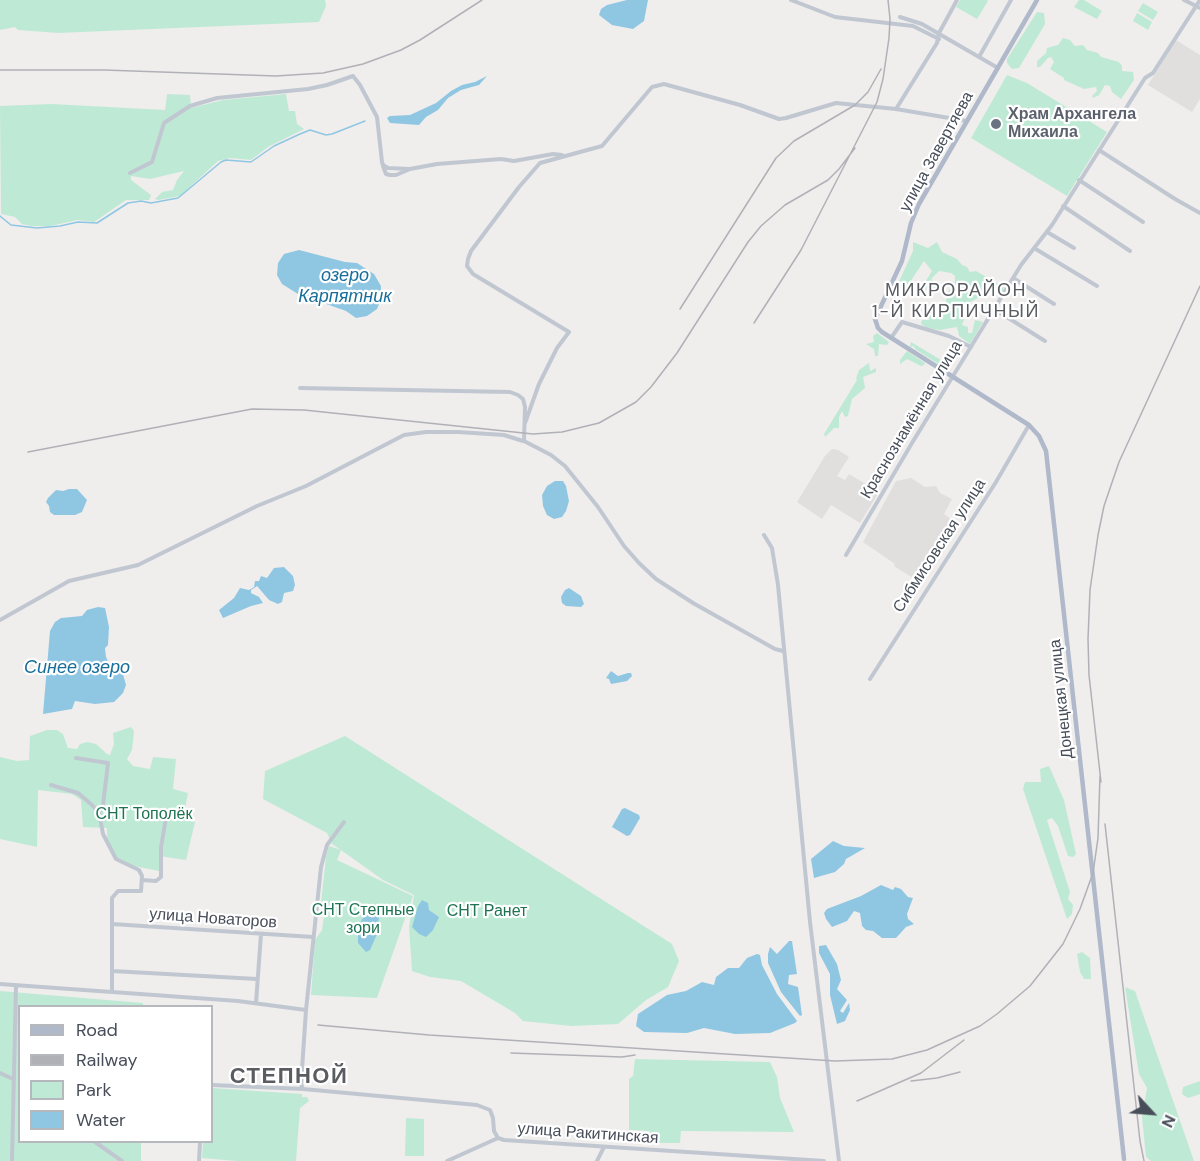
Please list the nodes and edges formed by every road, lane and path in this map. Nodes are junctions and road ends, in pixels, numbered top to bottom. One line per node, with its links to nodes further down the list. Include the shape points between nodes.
1 (792, 0): 9 (street, via 835,17 913,26)
2 (957, 0): 9 (street)
3 (1011, 0): 10 (street)
4 (1184, 0): 7 (street)
5 (1200, 0): 7 (street, Краснознамённая улица)
6 (1034, 1): 11 (main road, улица Завертяева)
7 (1198, 8): 14 (street, Краснознамённая улица, via 1153,73 1145,78)
8 (900, 17): 9 (street, via 919,22)
9 (939, 36): 10 (street); 12 (street)
10 (979, 57): 11 (street)
11 (998, 68): 13 (main road, улица Завертяева)
12 (896, 109): 13 (street); 15 (street, via 836,103 783,119 664,84 652,87 610,140 594,150)
13 (968, 121): 29 (main road, улица Завертяева, via 915,213 902,261)
14 (1099, 150): 17 (street, Краснознамённая улица); 19 (street)
15 (565, 156): 16 (street, via 410,169 383,165 377,117 353,76 308,89 217,98 190,106 164,123 152,162); 35 (street, via 540,163 532,171 468,259 467,266 473,274 569,332 539,384)
16 (130, 173)
17 (1079, 180): 18 (street, Краснознамённая улица); 20 (street)
18 (1064, 206): 21 (street, Краснознамённая улица); 24 (street)
19 (1200, 213)
20 (1143, 222)
21 (1047, 232): 22 (street, Краснознамённая улица); 23 (street)
22 (1034, 248): 25 (street, Краснознамённая улица); 26 (street)
23 (1074, 249)
24 (1130, 251)
25 (1013, 278): 27 (street); 28 (street, Краснознамённая улица)
26 (1097, 286)
27 (1054, 304)
28 (994, 309): 31 (street); 32 (street, Краснознамённая улица)
29 (876, 323): 30 (main road, Донецкая улица)
30 (891, 338): 32 (street, via 902,322); 33 (main road, Донецкая улица)
31 (1046, 341)
32 (971, 347): 33 (street, Краснознамённая улица)
33 (952, 377): 36 (main road, Донецкая улица); 39 (street, Краснознамённая улица)
34 (300, 388): 35 (street, via 510,392 522,399)
35 (525, 423): 37 (street)
36 (1029, 426): 42 (street, Сибмисовская улица); 68 (main road, Донецкая улица, via 1039,436 1049,466)
37 (524, 441): 40 (street, via 504,435 458,432 404,435 138,565 69,581); 41 (street, via 565,466 624,546 656,579 729,624)
38 (764, 536): 41 (street, via 775,560)
39 (846, 555)
40 (0, 620)
41 (783, 651): 75 (street)
42 (870, 679)
43 (76, 758): 45 (street, via 108,763)
44 (51, 785): 45 (street, via 84,797)
45 (99, 813): 48 (street, via 103,834 116,860 138,870)
46 (166, 818): 48 (street, via 161,877 156,881)
47 (344, 822): 51 (street, via 323,855)
48 (142, 880): 49 (street, via 139,892 117,891 113,895)
49 (112, 924): 50 (street, улица Новаторов); 52 (street)
50 (261, 933): 51 (street, улица Новаторов); 53 (street)
51 (313, 937): 58 (street)
52 (112, 972): 53 (street); 56 (street)
53 (257, 979): 57 (street)
54 (0, 984): 55 (street)
55 (16, 985): 56 (street); 60 (street)
56 (112, 992): 57 (street)
57 (256, 1003): 58 (street)
58 (306, 1010): 63 (street)
59 (0, 1073): 60 (street)
60 (13, 1081): 61 (street); 69 (street)
61 (18, 1085)
62 (213, 1085): 63 (street, улица Ракитинская)
63 (303, 1089): 64 (street, улица Ракитинская, via 483,1106 492,1113)
64 (498, 1138): 67 (street, улица Ракитинская); 72 (street)
65 (96, 1143): 70 (street)
66 (200, 1143): 71 (street)
67 (604, 1147): 73 (street); 74 (street, улица Ракитинская)
68 (1124, 1160)
69 (12, 1161)
70 (122, 1161)
71 (199, 1161)
72 (447, 1161)
73 (597, 1161)
74 (824, 1161)
75 (839, 1161)

